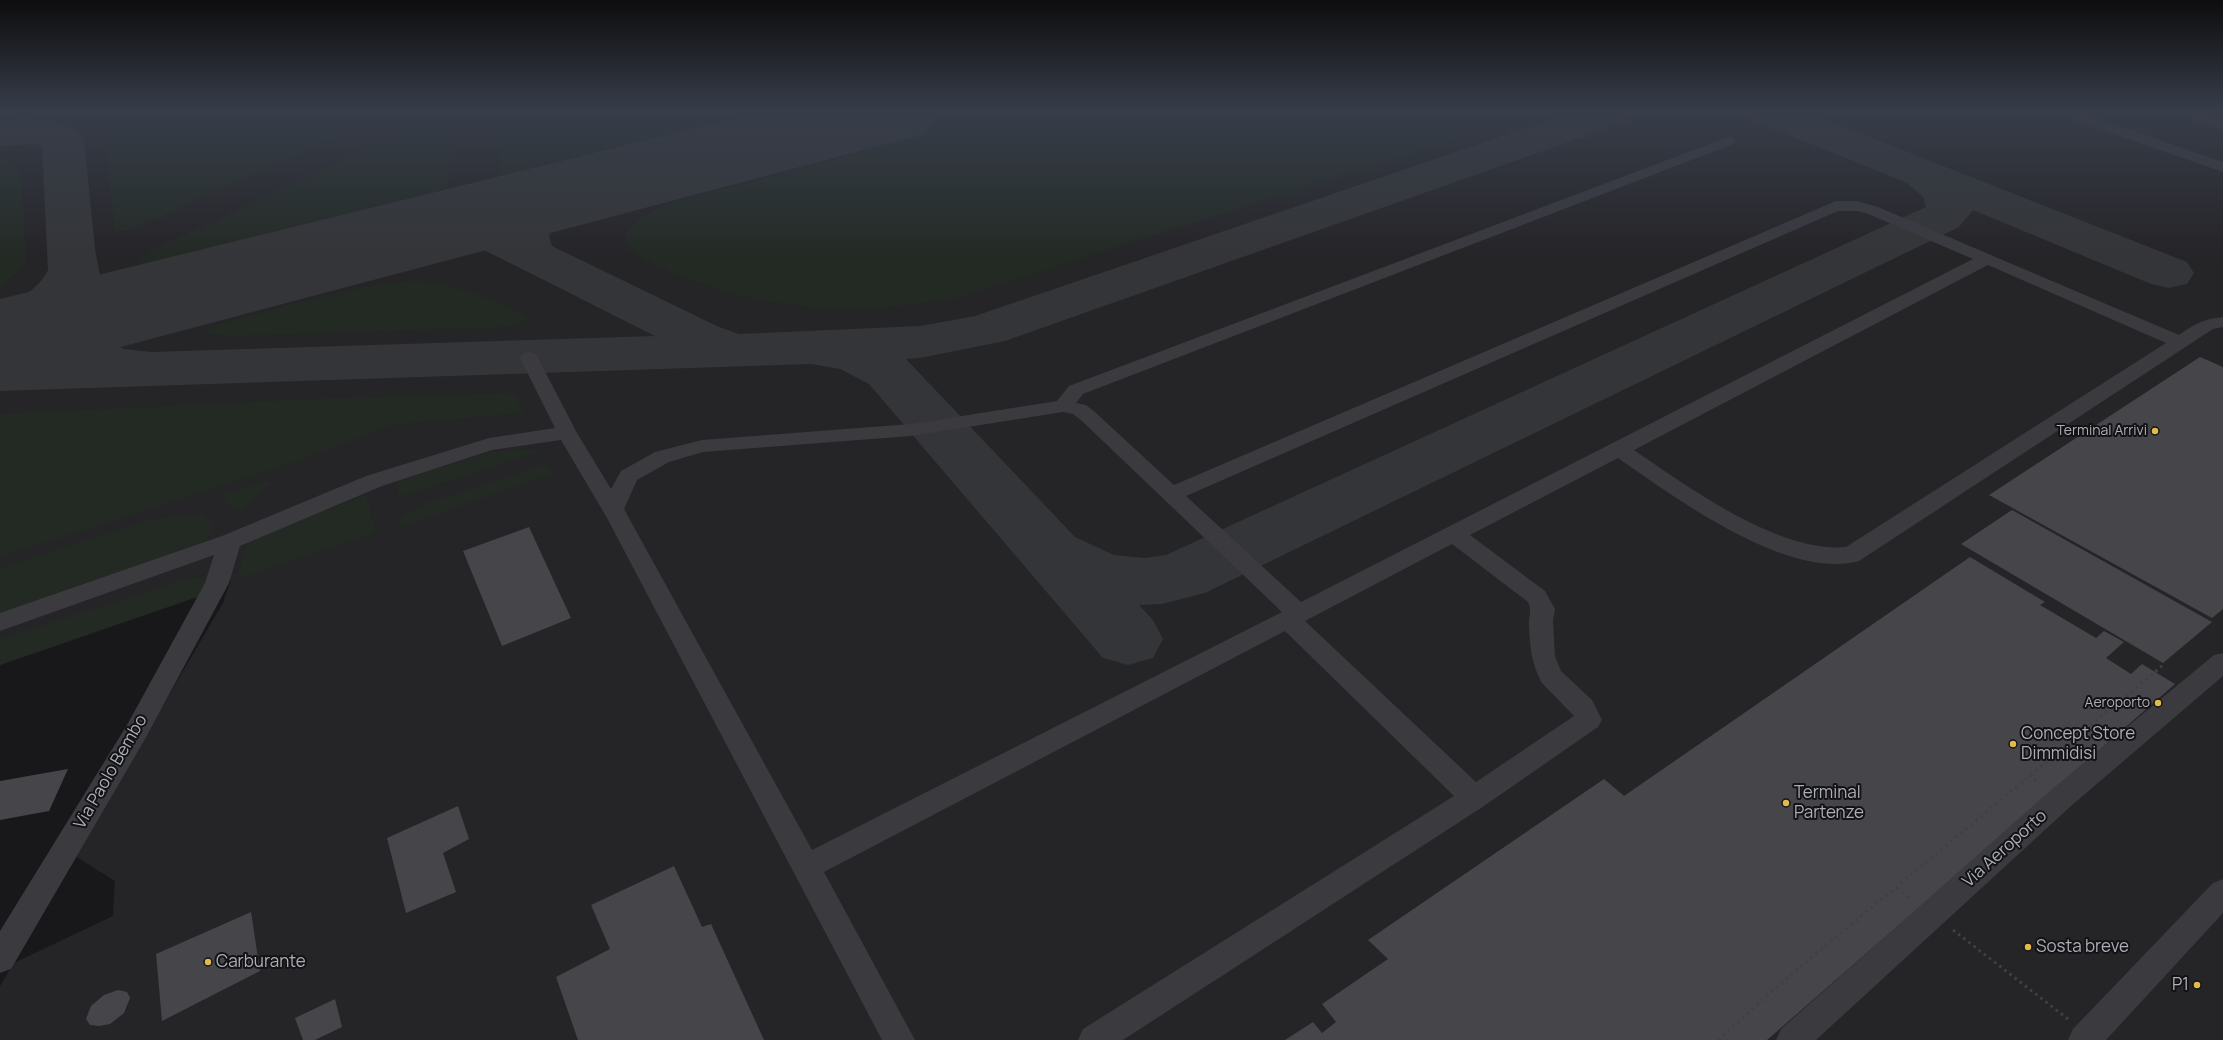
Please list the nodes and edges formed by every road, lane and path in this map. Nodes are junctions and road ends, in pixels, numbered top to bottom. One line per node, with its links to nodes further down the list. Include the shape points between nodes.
1 (1677, 161): 8 (street, via 1076,390)
2 (2204, 161): 3 (street)
3 (2223, 167)
4 (1987, 259): 6 (street); 10 (street); 11 (street, via 1878,212 1857,206 1836,206)
5 (2223, 322): 6 (street, via 2208,324)
6 (2180, 342): 10 (street, via 1851,554 1828,556 1793,548 1760,536 1654,474)
7 (529, 358): 9 (street)
8 (1063, 406): 11 (street, via 1079,409); 12 (street, via 911,430 702,446 662,457 628,476)
9 (567, 433): 12 (street); 14 (street, via 489,444 374,481)
10 (1619, 449): 13 (street)
11 (1172, 494): 15 (street)
12 (613, 509): 22 (street)
13 (1454, 534): 15 (street); 21 (street, via 1537,597 1543,609 1543,656 1551,676 1583,707 1589,720)
14 (230, 541): 16 (street); 25 (street, Via Paolo Bembo, via 217,582 136,732)
15 (1293, 616): 21 (street); 22 (street)
16 (0, 622)
17 (2223, 662): 20 (street, Via Aeroporto)
18 (2162, 666): 29 (path, via 1794,972)
19 (2223, 680): 20 (street)
20 (2168, 708): 24 (street, Via Aeroporto, via 2061,798)
21 (1474, 798): 28 (street)
22 (806, 867): 27 (street)
23 (2223, 892): 26 (street)
24 (1933, 915): 26 (path); 30 (street, Via Aeroporto)
25 (0, 959)
26 (2087, 1038)
27 (899, 1040)
28 (1094, 1040)
29 (1718, 1040)
30 (1792, 1040)

